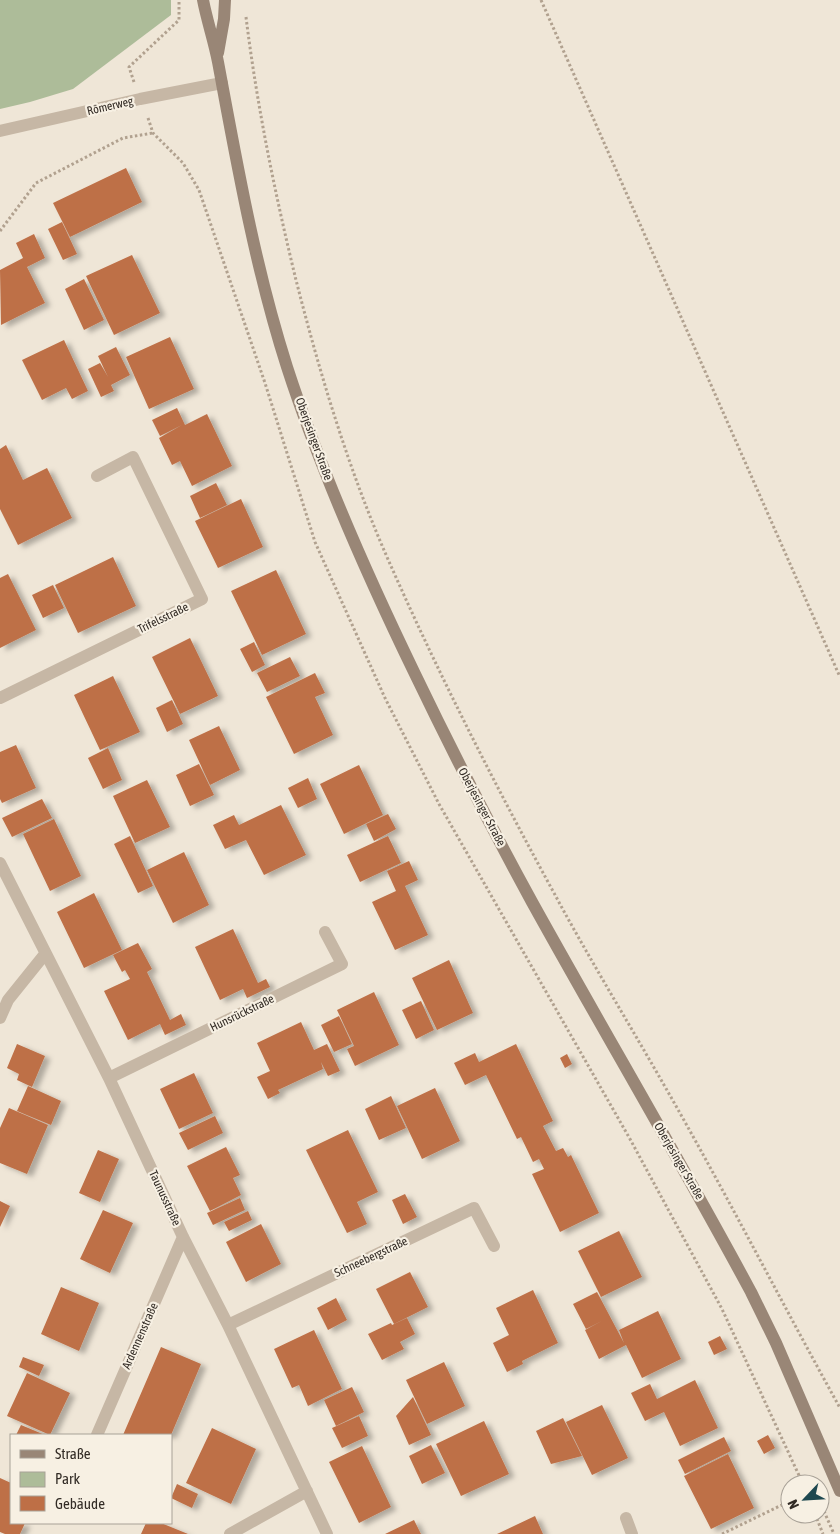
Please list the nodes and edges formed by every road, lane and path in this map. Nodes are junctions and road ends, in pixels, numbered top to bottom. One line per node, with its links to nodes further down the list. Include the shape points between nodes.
1 (179, 0): 8 (path, via 179,20 129,68)
2 (203, 0): 6 (main road)
3 (225, 0): 6 (main road)
4 (541, 0): 13 (path)
5 (245, 10): 23 (path, via 279,210 313,345 347,454 385,554 441,674 554,895 679,1110)
6 (218, 58): 7 (main road, Oberjesinger Straße)
7 (222, 83): 8 (street, Römerweg); 25 (main road, Oberjesinger Straße, via 253,239 287,366 357,549 444,735 532,901 751,1292)
8 (140, 99): 9 (street, Römerweg)
9 (0, 131)
10 (153, 133): 11 (path, via 123,138 36,183)
11 (0, 231)
12 (97, 476): 14 (street, Trifelsstraße, via 133,457 202,599)
13 (840, 678)
14 (0, 698)
15 (0, 863): 17 (street, Taunusstraße)
16 (325, 932): 19 (street, Hunsrückstraße, via 342,964)
17 (45, 954): 18 (street, via 8,1000); 19 (street, Taunusstraße)
18 (0, 1018)
19 (109, 1078): 20 (street, Taunusstraße)
20 (183, 1237): 22 (street, Taunusstraße); 24 (street, Ardennenstraße)
21 (494, 1246): 22 (street, Schneebergstraße, via 474,1208)
22 (228, 1325): 26 (street, Taunusstraße)
23 (840, 1408)
24 (97, 1434)
25 (837, 1475): 27 (main road, Oberjesinger Straße)
26 (306, 1491): 30 (street); 31 (street, Taunusstraße)
27 (840, 1491)
28 (780, 1506): 33 (path)
29 (626, 1518): 32 (street)
30 (230, 1534)
31 (327, 1534)
32 (632, 1534)
33 (722, 1534)

